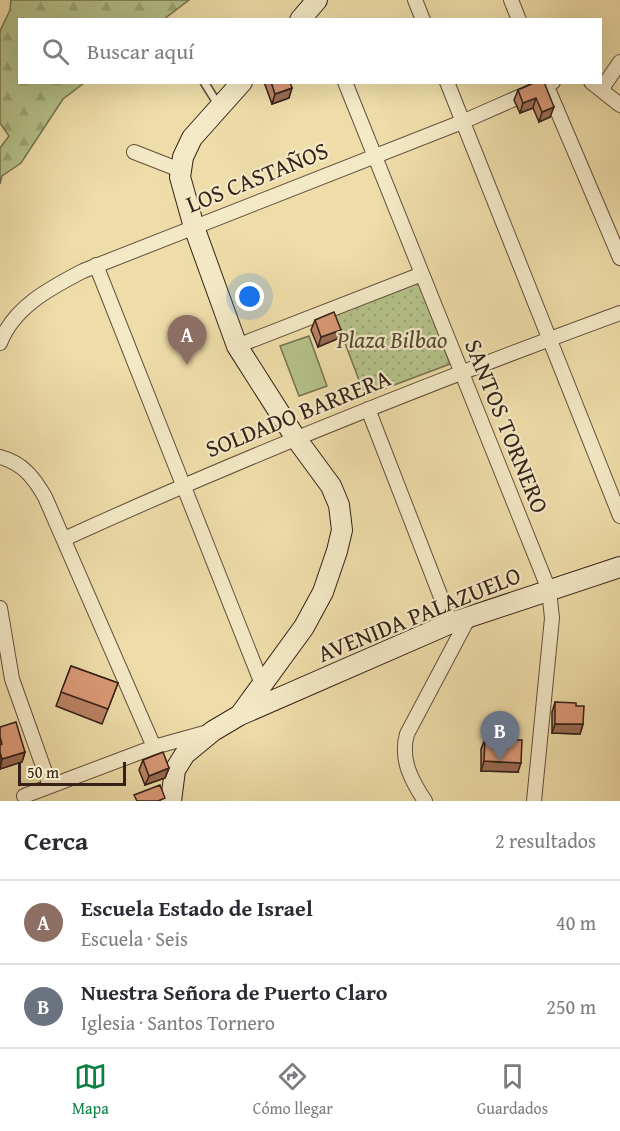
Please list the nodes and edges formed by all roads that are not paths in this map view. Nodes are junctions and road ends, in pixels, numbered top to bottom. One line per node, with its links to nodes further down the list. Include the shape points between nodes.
1 (415, 0): 5 (street)
2 (511, 0): 6 (street)
3 (316, 6): 4 (street)
4 (302, 18)
5 (422, 18)
6 (520, 18)
7 (620, 62): 8 (street)
8 (602, 80)
9 (205, 84): 17 (lane)
10 (238, 84): 17 (street)
11 (346, 84): 20 (street, SANTOS TORNERO)
12 (448, 84): 18 (street)
13 (546, 84): 18 (street, LOS CASTAÑOS)
14 (548, 84): 23 (street)
15 (596, 86): 16 (street)
16 (620, 105)
17 (220, 107): 21 (street, via 192,138)
18 (462, 122): 20 (street, LOS CASTAÑOS); 27 (street)
19 (134, 152): 21 (street)
20 (374, 156): 22 (street, LOS CASTAÑOS); 25 (street, SANTOS TORNERO)
21 (181, 164): 22 (street)
22 (194, 227): 24 (street, LOS CASTAÑOS); 29 (street)
23 (620, 258)
24 (96, 266): 28 (street, LOS CASTAÑOS, via 33,300 15,318); 34 (street)
25 (422, 274): 29 (street); 30 (street, SANTOS TORNERO)
26 (620, 313): 27 (street, SOLDADO BARRERA)
27 (550, 338): 30 (street, SOLDADO BARRERA); 35 (street)
28 (0, 344)
29 (237, 346): 32 (street)
30 (461, 372): 31 (street, SOLDADO BARRERA); 38 (street, SANTOS TORNERO)
31 (368, 409): 32 (street, SOLDADO BARRERA); 40 (street)
32 (295, 437): 34 (street, SOLDADO BARRERA); 41 (street, via 336,495 342,530 331,572 314,610)
33 (0, 458): 36 (street, via 23,467 35,480)
34 (182, 485): 36 (street, SOLDADO BARRERA); 41 (street)
35 (620, 516)
36 (64, 539): 44 (street)
37 (620, 567): 38 (street, AVENIDA PALAZUELO)
38 (549, 590): 40 (street, AVENIDA PALAZUELO); 49 (street, SANTOS TORNERO, via 552,618)
39 (0, 608): 45 (street, via 12,680)
40 (460, 620): 42 (street, AVENIDA PALAZUELO); 48 (street, via 403,746 405,761)
41 (262, 684): 42 (street)
42 (240, 716): 43 (street, AVENIDA PALAZUELO)
43 (213, 731): 44 (street); 47 (street, AVENIDA PALAZUELO, via 185,754 176,770)
44 (154, 747): 45 (street)
45 (50, 786): 46 (street)
46 (24, 796)
47 (171, 801)
48 (425, 801)
49 (534, 801)

